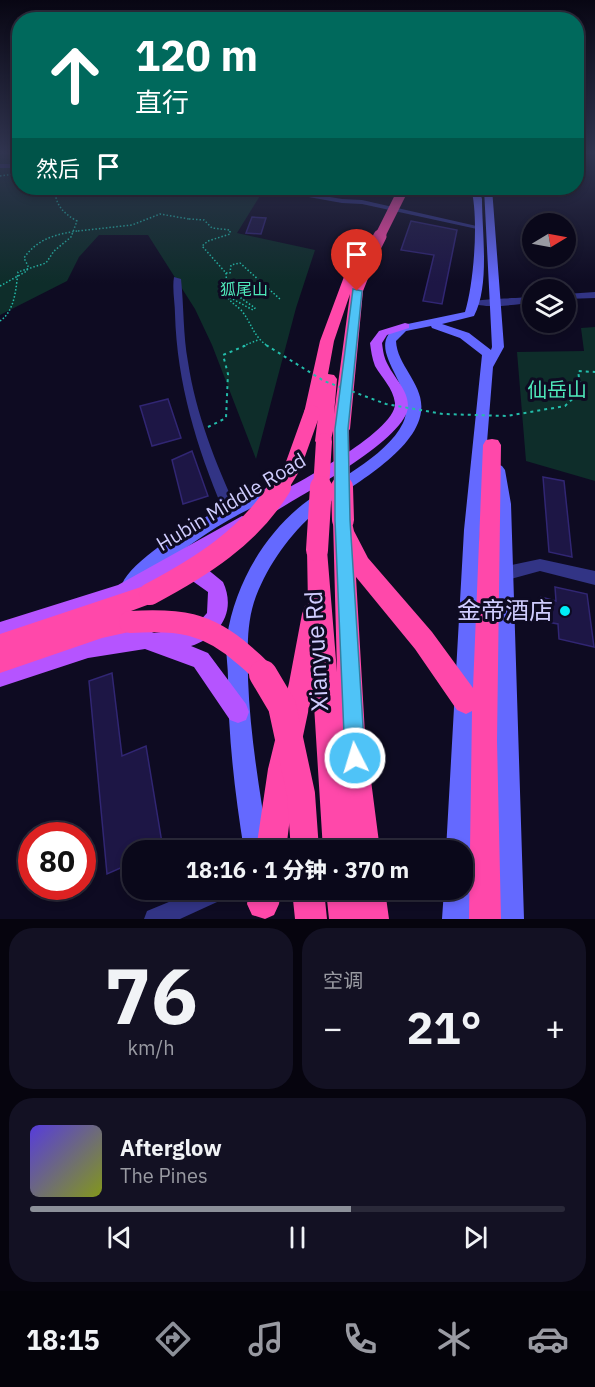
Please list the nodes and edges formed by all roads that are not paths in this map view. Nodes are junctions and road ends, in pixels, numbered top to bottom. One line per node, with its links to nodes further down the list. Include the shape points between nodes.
1 (319, 197): 6 (street, via 362,202)
2 (389, 197): 7 (highway)
3 (399, 197): 7 (highway, bridge)
4 (477, 197): 6 (main road)
5 (490, 197): 13 (main road)
6 (477, 227): 12 (main road)
7 (370, 245): 14 (highway, via 348,283); 22 (highway, bridge, via 357,291 341,429)
8 (177, 279): 21 (street, via 184,371 213,471)
9 (595, 295): 10 (street)
10 (576, 296)
11 (522, 301): 13 (street)
12 (475, 302): 13 (street); 15 (main road, via 470,314)
13 (496, 303): 17 (main road, via 498,347)
14 (338, 315): 26 (highway, Xianyue Rd, bridge, via 329,374); 30 (highway, bridge, via 327,341 312,413 290,471 244,533 188,574 150,594)
15 (428, 324): 16 (main road); 17 (main road, via 459,331 477,342 488,354)
16 (405, 326): 20 (main road, Hubin Middle Road, via 383,333 376,343 378,358 399,396 401,412 389,429); 34 (main road, via 391,336 388,346 415,396 410,425 389,451 304,513 270,553 247,596 237,638)
17 (488, 365): 18 (main road)
18 (484, 398): 19 (main road); 33 (main road, via 472,530)
19 (492, 445): 51 (highway, via 484,741); 52 (main road, via 503,504 505,551)
20 (303, 486): 21 (main road, via 270,491); 23 (main road, Hubin Middle Road)
21 (231, 512): 27 (main road, via 157,559)
22 (343, 520): 33 (highway, via 352,553 367,578 416,630); 39 (highway, Xianyue Rd, via 352,734)
23 (172, 564): 27 (main road, Hubin Middle Road); 28 (main road, via 195,570 217,588 219,609 207,630 180,641)
24 (507, 573): 25 (street, via 540,565)
25 (595, 578)
26 (318, 583): 36 (highway); 38 (highway, Xianyue Rd)
27 (123, 592): 29 (main road, Hubin Middle Road)
28 (138, 630): 31 (highway, via 102,627); 32 (main road); 34 (main road, via 201,660); 37 (highway, bridge, via 167,620 196,626 226,639 261,670 282,706 301,794)
29 (0, 632)
30 (0, 646)
31 (0, 661)
32 (0, 676)
33 (466, 701): 40 (main road)
34 (238, 712): 35 (main road)
35 (255, 840)
36 (272, 840)
37 (304, 840)
38 (337, 840)
39 (364, 840)
40 (459, 840)
41 (198, 900): 46 (street)
42 (309, 900): 47 (highway)
43 (343, 900): 48 (highway)
44 (370, 900): 49 (highway)
45 (457, 900): 50 (main road)
46 (155, 919)
47 (311, 919)
48 (345, 919)
49 (373, 919)
50 (456, 919)
51 (484, 919)
52 (510, 919)

